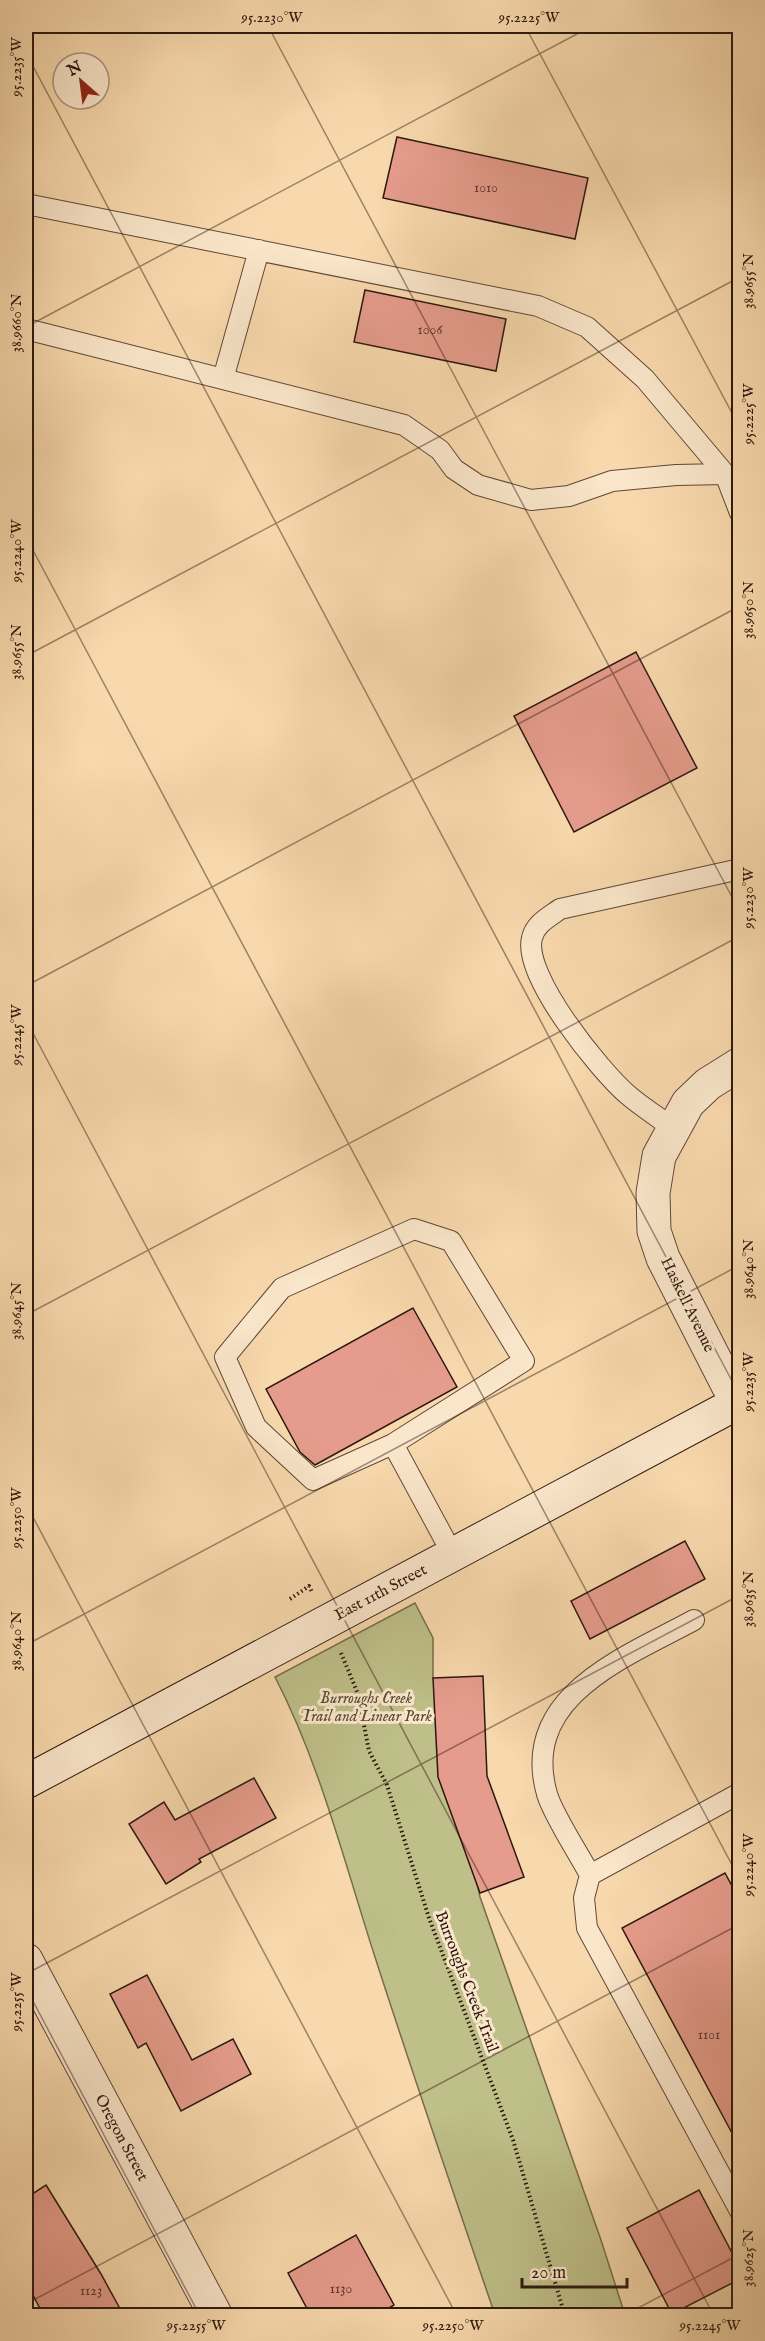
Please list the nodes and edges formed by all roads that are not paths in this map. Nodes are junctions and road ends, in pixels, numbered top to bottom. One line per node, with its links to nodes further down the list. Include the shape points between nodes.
1 (26, 204): 2 (lane)
2 (259, 250): 4 (lane); 5 (lane, via 537,306 587,327 645,380)
3 (26, 329): 4 (lane)
4 (223, 379): 5 (lane, via 404,425 440,450 454,469 478,485 531,500 569,496 612,481)
5 (725, 474): 6 (lane)
6 (740, 513)
7 (740, 869): 9 (lane, via 560,909 538,926 531,939 535,965 563,1019 628,1095)
8 (740, 1064): 9 (street, via 708,1084)
9 (673, 1128): 10 (street, Haskell Avenue, via 659,1156 653,1193 654,1232 675,1287)
10 (738, 1405): 12 (street, East 11th Street)
11 (393, 1444): 11 (lane, via 314,1480 256,1427 225,1357 282,1288 414,1229 452,1241 524,1361); 12 (lane)
12 (453, 1555): 14 (street, East 11th Street)
13 (694, 1620): 16 (lane, via 579,1686 555,1714 542,1756 547,1795)
14 (26, 1782)
15 (740, 1793): 16 (lane)
16 (590, 1875): 18 (lane, via 584,1898 587,1928)
17 (26, 1960): 19 (street, Oregon Street)
18 (740, 2211)
19 (216, 2316)

